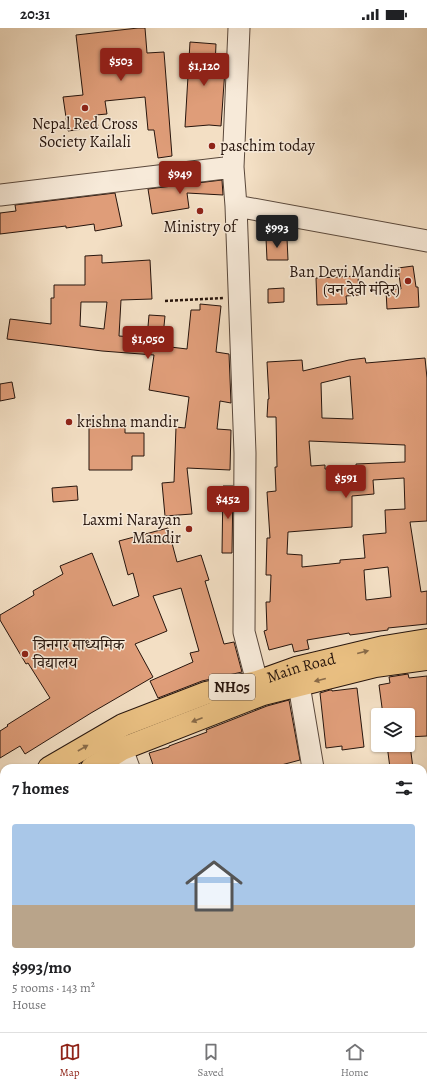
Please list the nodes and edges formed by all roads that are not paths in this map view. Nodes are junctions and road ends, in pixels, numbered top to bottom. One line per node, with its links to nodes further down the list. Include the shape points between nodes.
1 (238, 28): 2 (street)
2 (233, 167): 3 (street); 4 (street)
3 (0, 195)
4 (236, 206): 5 (street); 9 (street, via 245,453 244,632)
5 (427, 241)
6 (427, 640): 9 (main road, Main Road / NH05, one-way to 6, via 296,668 384,647)
7 (427, 659): 8 (main road, Main Road / NH05, one-way to 8, via 375,666)
8 (299, 685): 9 (main road, Main Road / NH05); 13 (street)
9 (260, 688): 10 (main road, Main Road / NH05, one-way to 10); 11 (main road, Main Road / NH05, one-way to 9, via 123,725 206,693)
10 (125, 759): 12 (main road, Main Road / NH05)
11 (56, 764)
12 (107, 764)
13 (312, 764)

